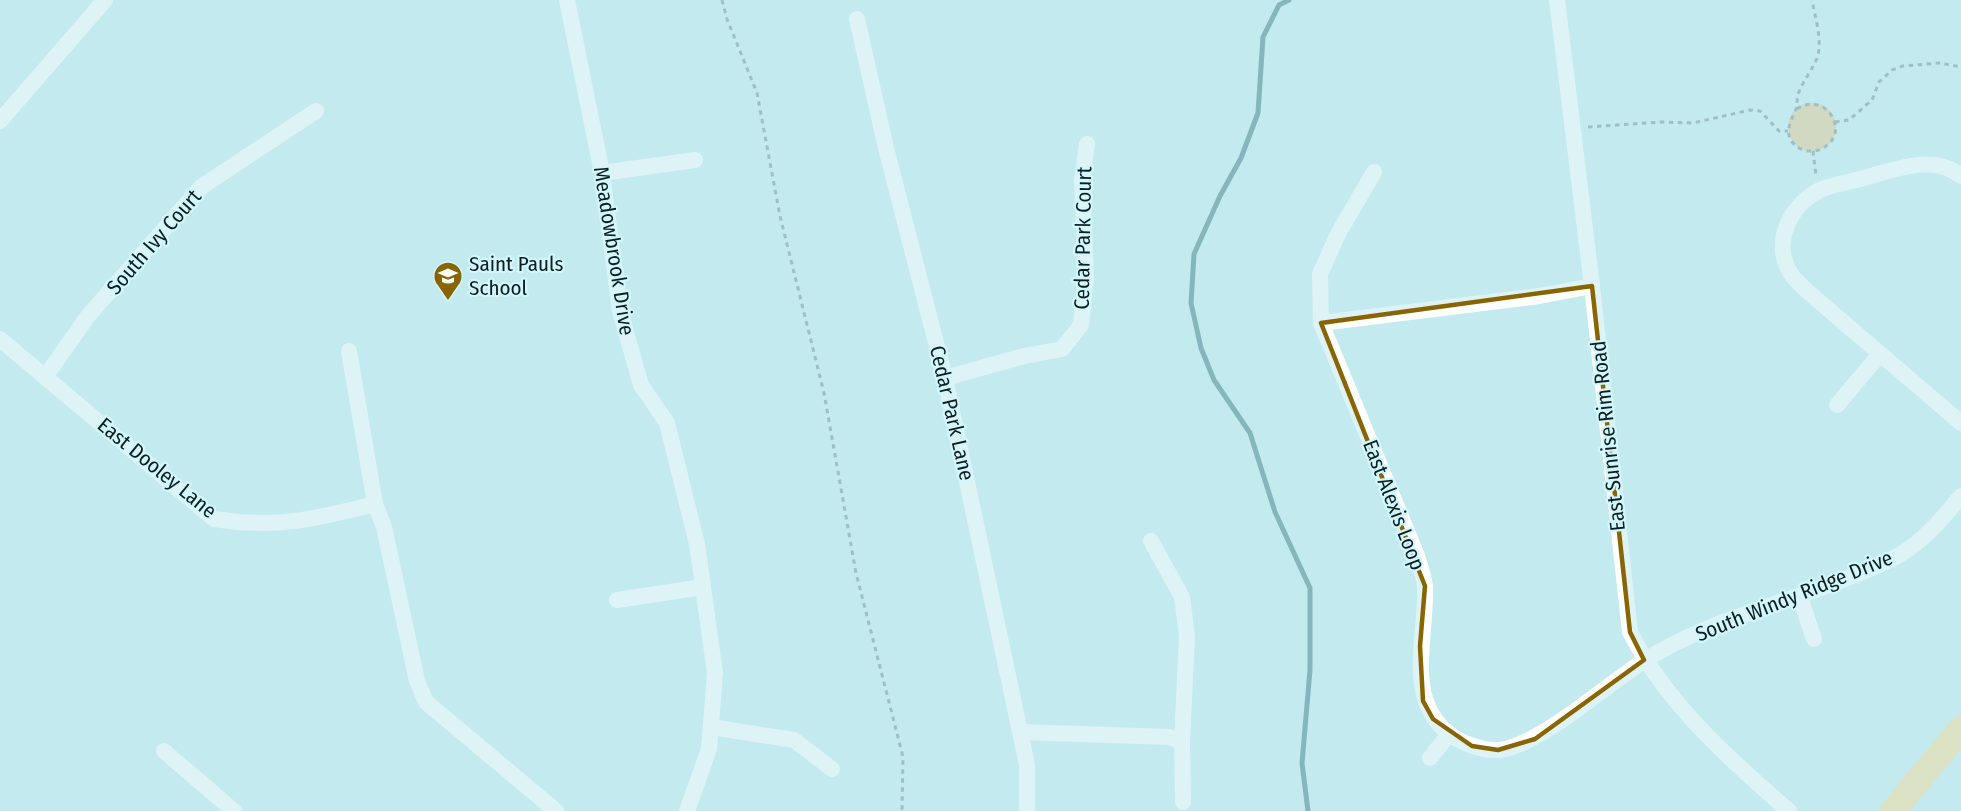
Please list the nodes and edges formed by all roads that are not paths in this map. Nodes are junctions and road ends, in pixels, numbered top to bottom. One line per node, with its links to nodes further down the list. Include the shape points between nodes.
1 (105, 0): 6 (street)
2 (567, 0): 10 (street, Meadowbrook Drive)
3 (1557, 0): 12 (street, East Sunrise Rim Road)
4 (857, 19): 18 (street, Cedar Park Lane)
5 (316, 111): 17 (street, South Ivy Court, via 201,187 88,316)
6 (0, 122)
7 (1087, 144): 18 (street, Cedar Park Court, via 1083,181 1086,276 1081,326 1062,350 1024,356)
8 (694, 160): 10 (street)
9 (1374, 172): 13 (street, via 1320,274)
10 (602, 173): 24 (street, Meadowbrook Drive, via 620,310 641,385 667,423 697,544)
11 (1961, 176): 16 (street, via 1938,166 1917,164 1821,190 1800,203 1787,222 1782,245 1790,273)
12 (1592, 286): 13 (street); 28 (street, East Sunrise Rim Road, via 1630,632)
13 (1321, 323): 32 (street, East Alexis Loop, via 1416,553 1425,586 1420,646 1423,701 1432,719)
14 (0, 339): 17 (street, East Dooley Lane)
15 (349, 351): 22 (street)
16 (1880, 354): 19 (street); 20 (street)
17 (45, 377): 22 (street, East Dooley Lane, via 214,519 243,524 305,522)
18 (945, 378): 31 (street, Cedar Park Lane)
19 (1838, 405)
20 (1961, 423)
21 (1961, 496): 25 (street, South Windy Ridge Drive, via 1911,548)
22 (375, 504): 39 (street, via 384,527 417,681 426,702)
23 (1151, 540): 33 (street, via 1182,597 1187,636)
24 (703, 587): 26 (street); 29 (street, Meadowbrook Drive, via 715,673)
25 (1800, 597): 27 (street); 28 (street, South Windy Ridge Drive, via 1746,614)
26 (617, 600)
27 (1815, 639)
28 (1644, 660): 32 (street, East Alexis Loop, via 1535,739 1498,750 1472,746); 42 (street, East Sunrise Rim Road, via 1737,765)
29 (711, 727): 36 (street, via 794,741); 40 (street, Meadowbrook Drive, via 709,749)
30 (1961, 729): 43 (main road)
31 (1020, 732): 33 (street, via 1169,737); 41 (street, Cedar Park Lane, via 1027,765)
32 (1449, 734): 35 (street)
33 (1182, 742): 37 (street)
34 (164, 751): 38 (street)
35 (1430, 758)
36 (832, 770)
37 (1183, 802)
38 (234, 811)
39 (556, 811)
40 (687, 811)
41 (1027, 811)
42 (1789, 811)
43 (1893, 811)

